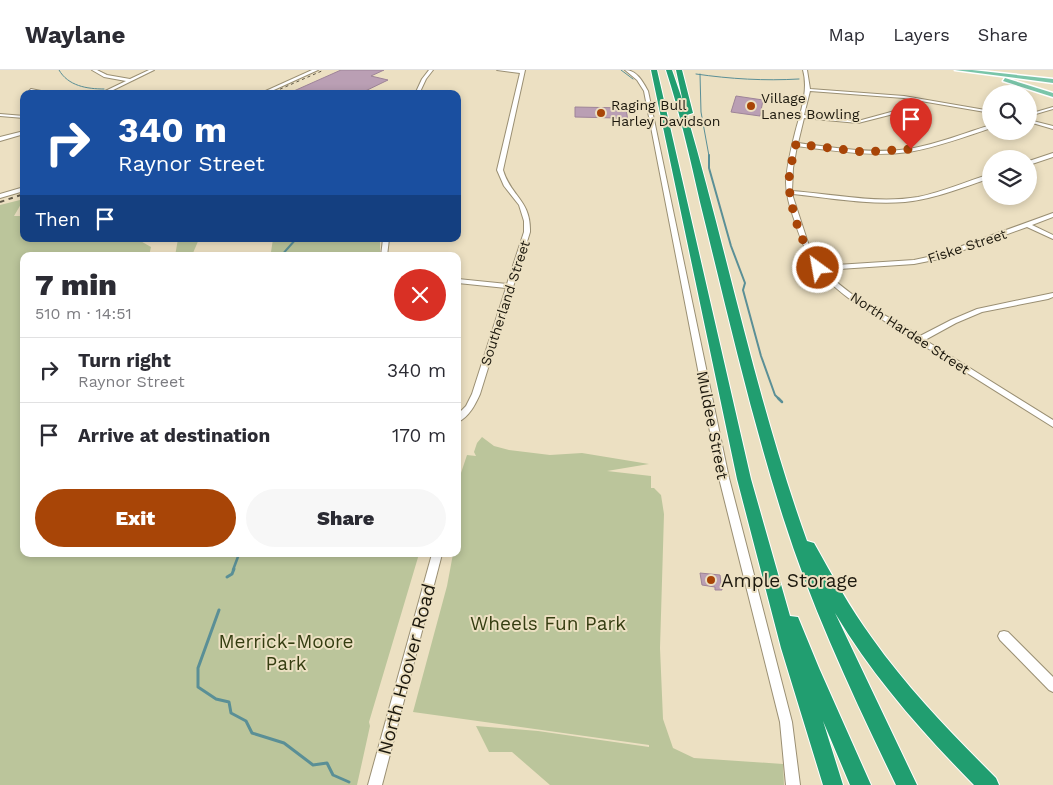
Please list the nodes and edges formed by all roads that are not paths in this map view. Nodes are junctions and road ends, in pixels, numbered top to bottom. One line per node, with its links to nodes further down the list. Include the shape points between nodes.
1 (94, 70): 17 (street)
2 (152, 70): 17 (street)
3 (316, 70): 20 (street)
4 (431, 70): 21 (street)
5 (499, 70): 14 (street)
6 (627, 70): 63 (street, Muldee Street, via 639,79 646,91 724,478 786,722)
7 (646, 70): 31 (highway, via 659,108)
8 (654, 70): 31 (highway)
9 (669, 70): 39 (highway)
10 (680, 70): 39 (highway, via 692,128)
11 (805, 70): 22 (street, North Hardee Street)
12 (958, 70): 15 (main road)
13 (971, 70): 15 (street)
14 (523, 71): 50 (street, Southerland Street, via 500,166 501,176 521,203 528,219)
15 (978, 71): 16 (main road)
16 (1005, 78): 18 (main road); 23 (main road)
17 (129, 80): 19 (street)
18 (1053, 81)
19 (109, 90)
20 (269, 90)
21 (419, 90)
22 (808, 90): 24 (street); 29 (street, North Hardee Street)
23 (1053, 96)
24 (920, 99): 26 (street); 29 (street, via 915,107 858,122)
25 (1053, 108): 27 (street)
26 (982, 110)
27 (1037, 113)
28 (0, 115): 30 (street)
29 (802, 116): 37 (street, North Hardee Street)
30 (20, 117)
31 (666, 118): 57 (highway)
32 (1037, 123): 33 (street)
33 (1053, 128)
34 (982, 129): 37 (street, via 900,151 856,151)
35 (20, 133): 36 (street)
36 (0, 139)
37 (796, 144): 43 (street, North Hardee Street, via 790,171)
38 (1053, 155): 40 (street)
39 (694, 158): 58 (highway)
40 (1037, 160)
41 (982, 179): 43 (street, via 933,195 905,200)
42 (20, 190): 44 (street)
43 (790, 192): 48 (street, North Hardee Street, via 805,246)
44 (0, 194)
45 (1053, 215): 46 (street, Fiske Street)
46 (1028, 225): 47 (street); 48 (street, Fiske Street, via 952,254 926,260)
47 (1053, 237)
48 (818, 268): 54 (street, North Hardee Street, via 844,291)
49 (461, 281): 50 (street)
50 (511, 286): 55 (street, Southerland Street, via 472,404)
51 (1053, 295): 52 (street)
52 (1043, 298): 53 (street); 54 (street, via 967,314)
53 (1053, 305)
54 (919, 340): 56 (street, North Hardee Street)
55 (461, 416)
56 (1053, 424)
57 (754, 516): 64 (highway); 65 (highway, via 797,636)
58 (790, 516): 66 (highway, via 834,633); 67 (highway, via 850,622 882,667 934,729)
59 (435, 557): 62 (street, North Hoover Road)
60 (1004, 636): 61 (street)
61 (1053, 686)
62 (375, 785)
63 (793, 785)
64 (833, 785)
65 (862, 785)
66 (907, 785)
67 (988, 785)

